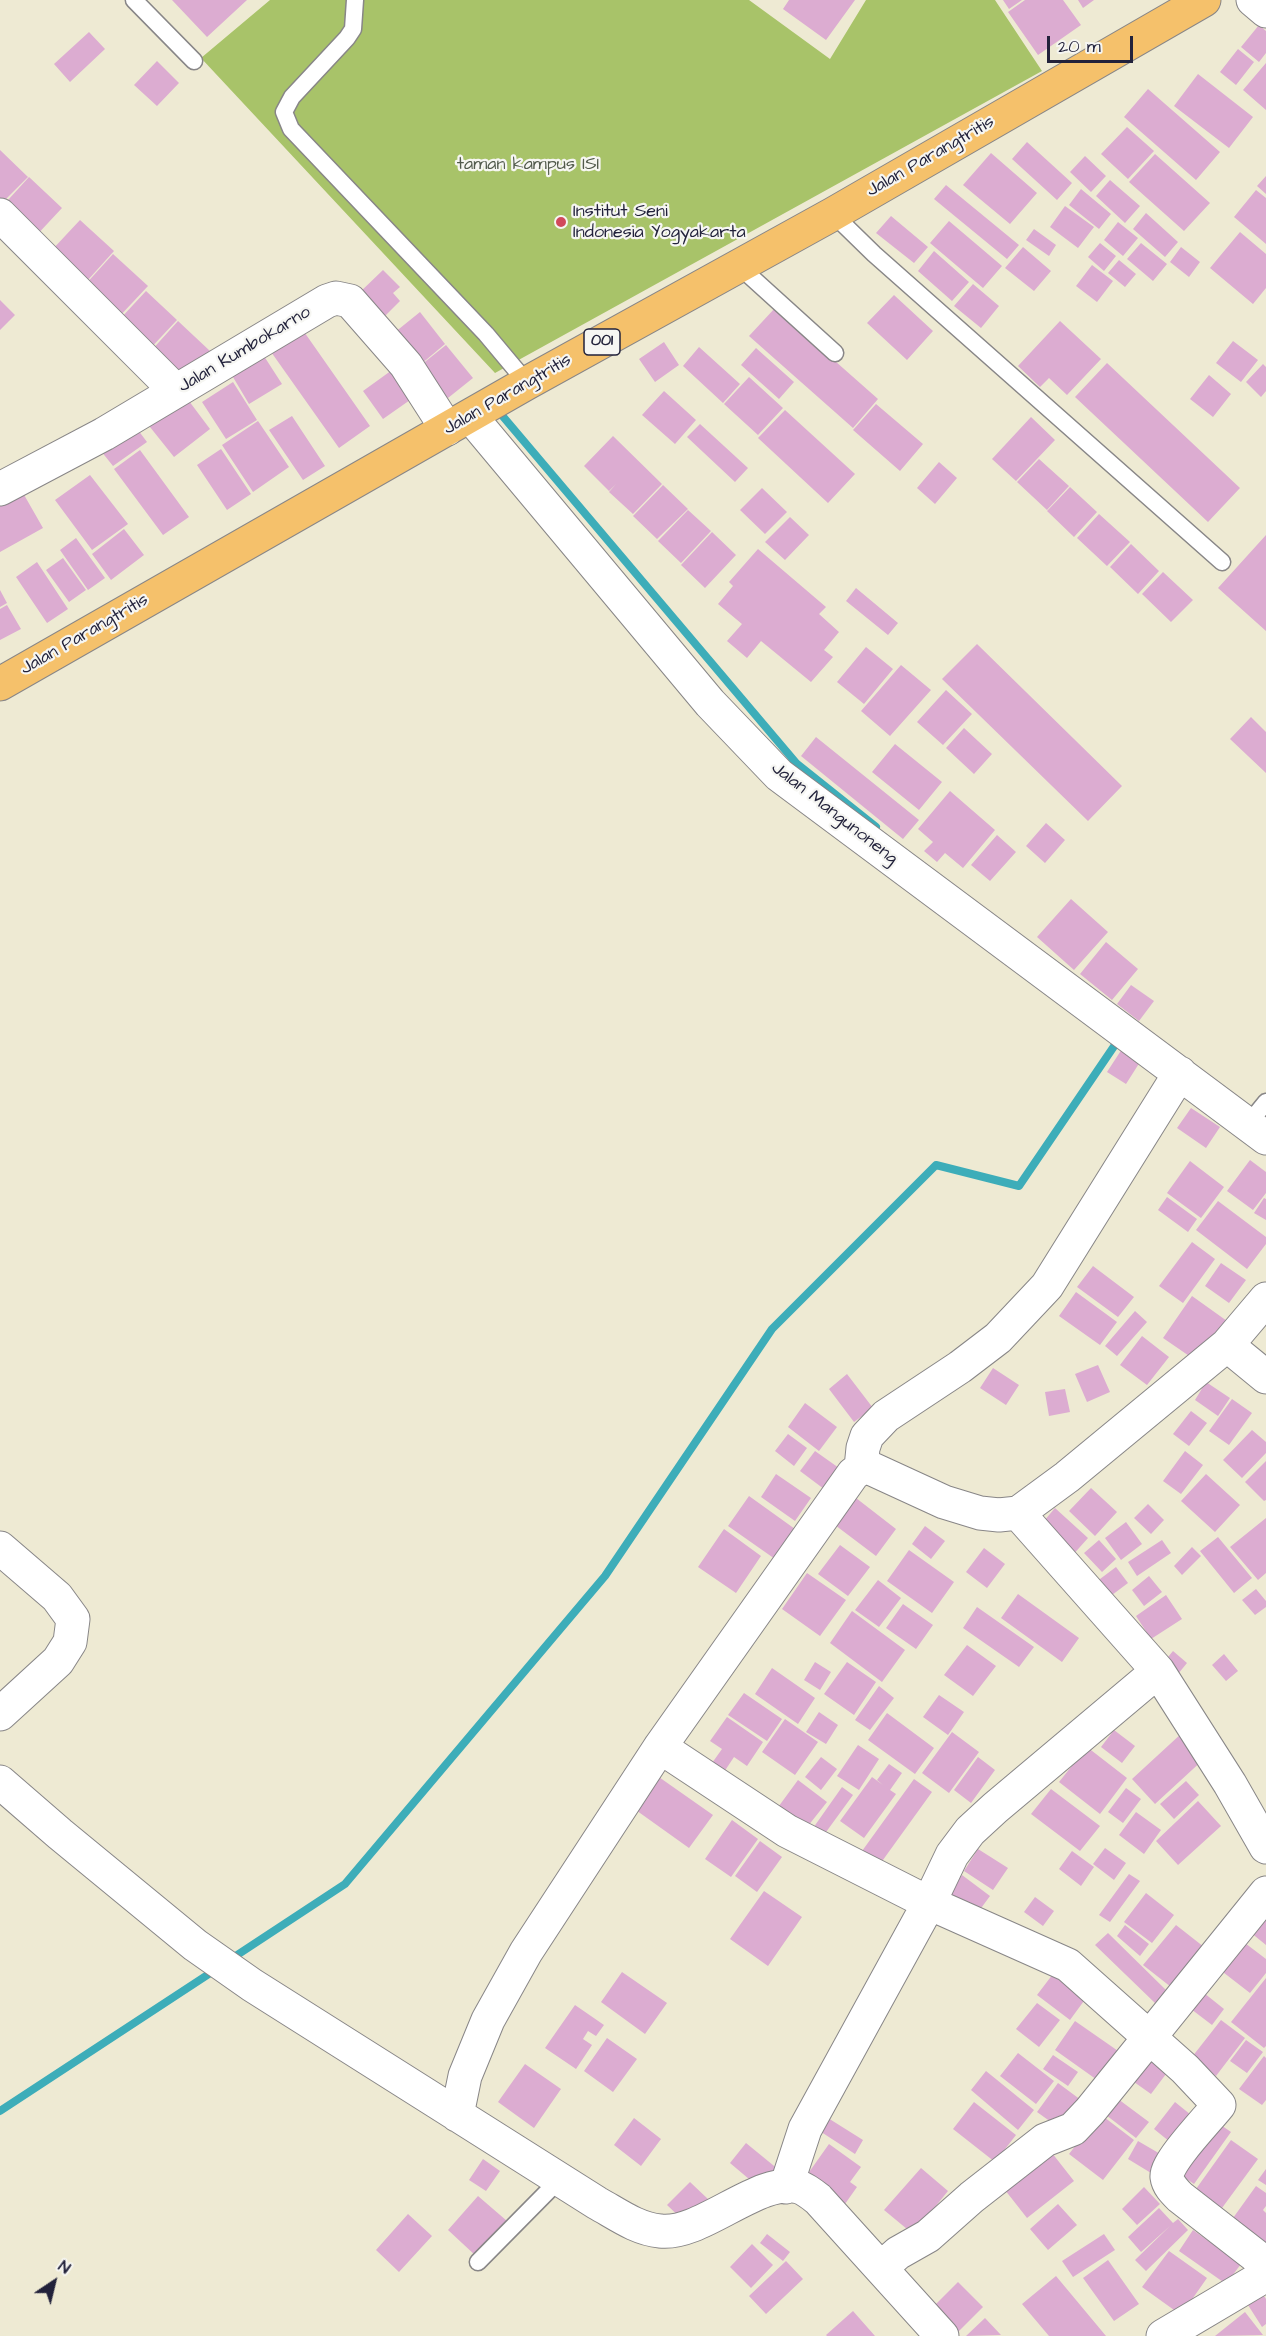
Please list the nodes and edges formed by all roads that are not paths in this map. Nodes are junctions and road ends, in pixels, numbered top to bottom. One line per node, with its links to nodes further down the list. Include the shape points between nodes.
1 (134, 0): 6 (lane)
2 (355, 0): 11 (lane, via 353,29 292,97 285,112 291,129 486,334)
3 (1204, 0): 7 (main road, Jalan Parangtritis / 001)
4 (1253, 0): 5 (street)
5 (1266, 11)
6 (194, 61)
7 (833, 213): 9 (main road, Jalan Parangtritis / 001); 15 (lane, via 883,262)
8 (0, 215): 12 (street)
9 (739, 266): 10 (lane); 11 (main road, Jalan Parangtritis / 001)
10 (835, 353)
11 (527, 383): 13 (main road, Jalan Parangtritis / 001)
12 (176, 391): 13 (street, Jalan Kumbokarno, via 327,301 344,298 351,301); 14 (street, Jalan Kumbokarno)
13 (459, 423): 16 (main road, Jalan Parangtritis / 001); 17 (street, Jalan Mangunoneng, via 779,775 960,902 1101,1017)
14 (0, 489)
15 (1222, 562)
16 (0, 684)
17 (1180, 1073): 18 (street, Jalan Mangunoneng); 22 (street, via 1047,1286 998,1338 886,1416 867,1436)
18 (1260, 1121)
19 (1266, 1299): 20 (street)
20 (1227, 1345): 21 (street); 23 (street)
21 (1266, 1377)
22 (861, 1468): 23 (street, via 870,1468 944,1503 999,1515); 27 (street)
23 (1018, 1513): 25 (street)
24 (0, 1548): 26 (street, via 57,1597 73,1619 70,1642 58,1661)
25 (1158, 1671): 29 (street); 31 (street, via 969,1831)
26 (0, 1714)
27 (660, 1748): 31 (street, via 787,1831); 33 (street, via 515,1971 488,2020 465,2076)
28 (0, 1782): 33 (street, via 195,1944 252,1985)
29 (1266, 1847)
30 (1266, 1893): 32 (street)
31 (929, 1903): 32 (street, via 1068,1965); 35 (street, via 805,2129)
32 (1149, 2037): 37 (street, via 1220,2105 1171,2164 1167,2178 1172,2188); 38 (street, via 1073,2129 1045,2139 928,2236)
33 (457, 2115): 34 (street)
34 (560, 2179): 35 (street, via 633,2223 662,2232 688,2226 767,2190); 36 (lane)
35 (786, 2187): 38 (street, via 799,2187 818,2199)
36 (478, 2262)
37 (1266, 2264)
38 (881, 2268): 40 (street)
39 (1266, 2275): 41 (street)
40 (942, 2336)
41 (1163, 2336)

